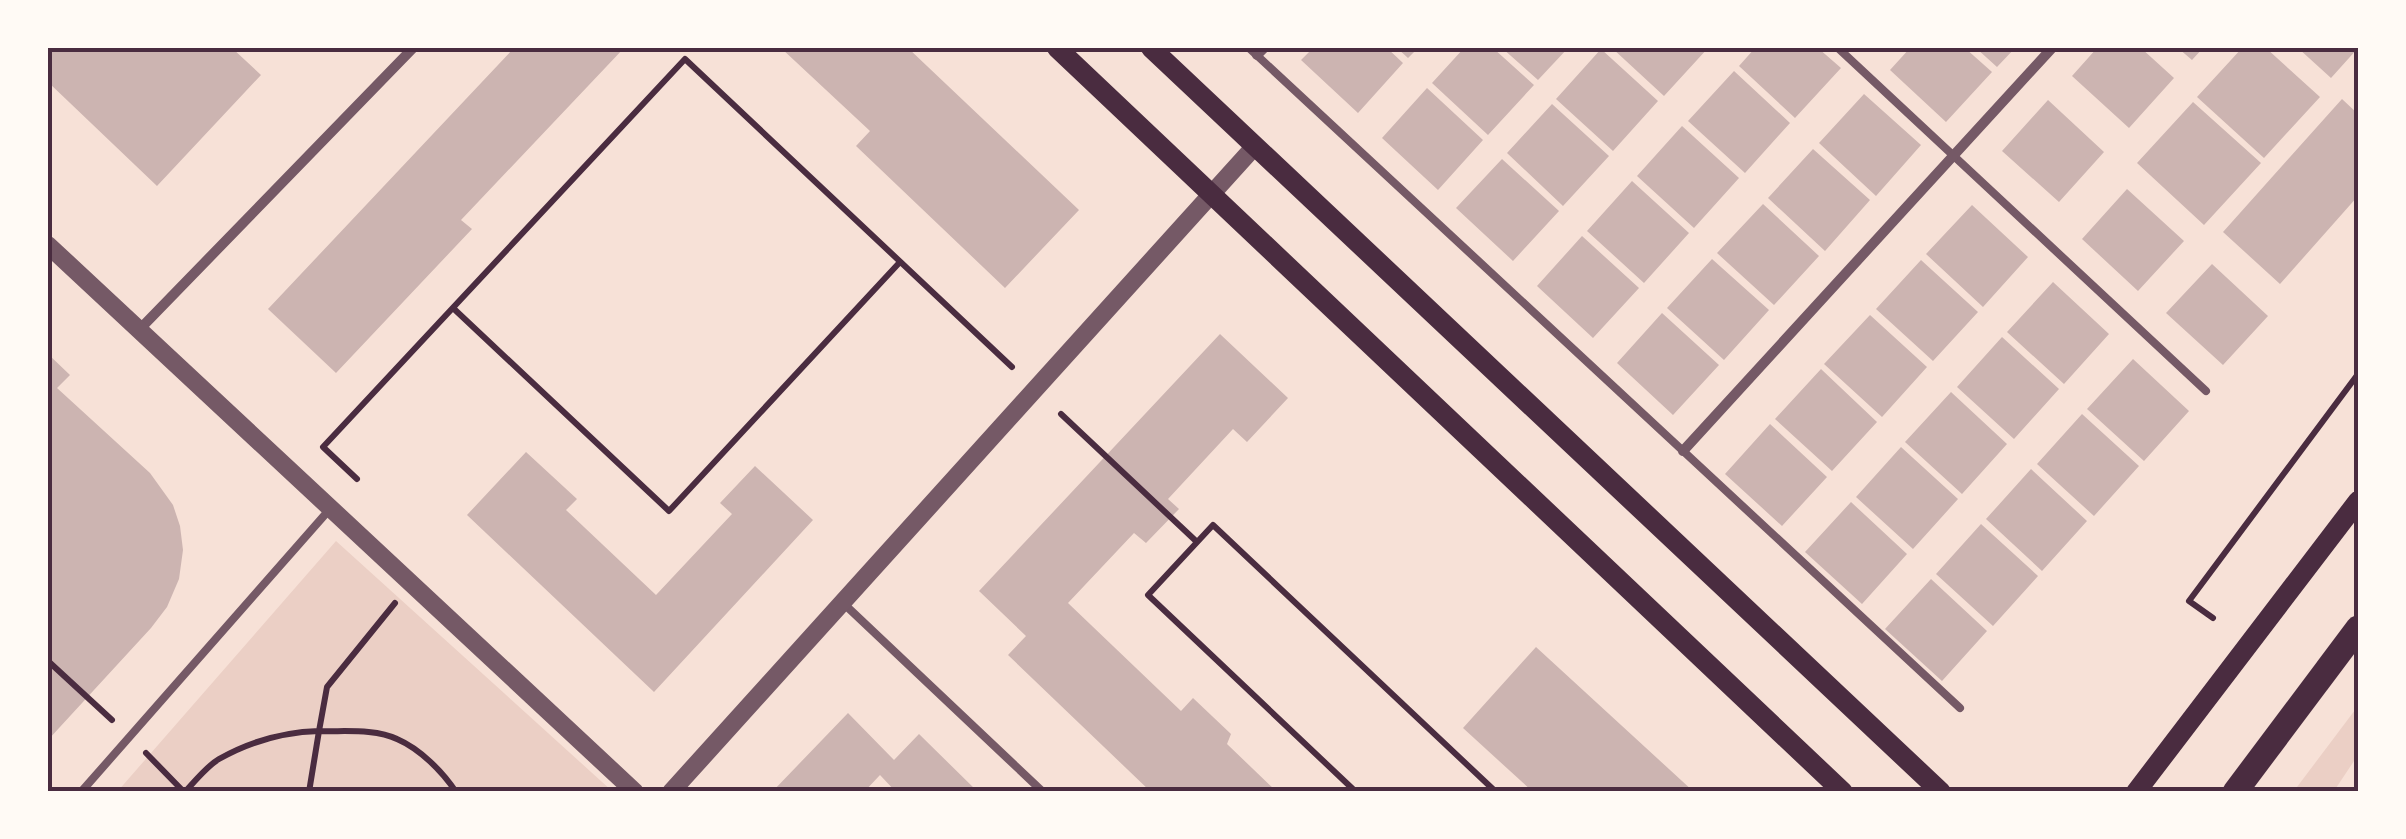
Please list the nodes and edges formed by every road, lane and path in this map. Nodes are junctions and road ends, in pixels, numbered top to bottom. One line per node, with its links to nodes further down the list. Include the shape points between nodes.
1 (413, 48): 13 (street)
2 (1057, 48): 9 (main road)
3 (1151, 48): 7 (main road)
4 (1838, 48): 8 (lane)
5 (2052, 48): 8 (street)
6 (1257, 50): 18 (lane)
7 (1255, 146): 9 (street); 43 (main road)
8 (1954, 155): 16 (lane); 18 (street)
9 (1211, 194): 24 (street); 42 (main road)
10 (48, 245): 13 (street)
11 (900, 262): 12 (path, via 685,59); 12 (path, via 669,511); 14 (path)
12 (453, 308): 19 (path, via 323,447)
13 (138, 330): 21 (street)
14 (1012, 367)
15 (2358, 374): 25 (path, via 2189,601)
16 (2206, 391)
17 (1061, 414): 22 (path)
18 (1684, 451): 28 (lane)
19 (357, 479)
20 (2358, 502): 32 (main road)
21 (330, 509): 31 (lane); 37 (street)
22 (1197, 542): 40 (path, via 1148,595); 41 (path, via 1212,525)
23 (400, 598): 30 (path, via 327,687)
24 (842, 602): 38 (street); 39 (lane)
25 (2213, 618)
26 (2358, 628): 44 (main road)
27 (48, 661): 29 (path)
28 (1960, 708)
29 (102, 710)
30 (318, 732): 34 (path, via 263,738 217,760); 35 (path); 36 (path, via 396,738 438,768)
31 (130, 738): 33 (lane); 34 (path)
32 (2136, 789)
33 (80, 792)
34 (185, 792)
35 (309, 792)
36 (456, 792)
37 (635, 792)
38 (671, 792)
39 (1043, 792)
40 (1356, 792)
41 (1496, 792)
42 (1843, 792)
43 (1942, 792)
44 (2235, 792)

